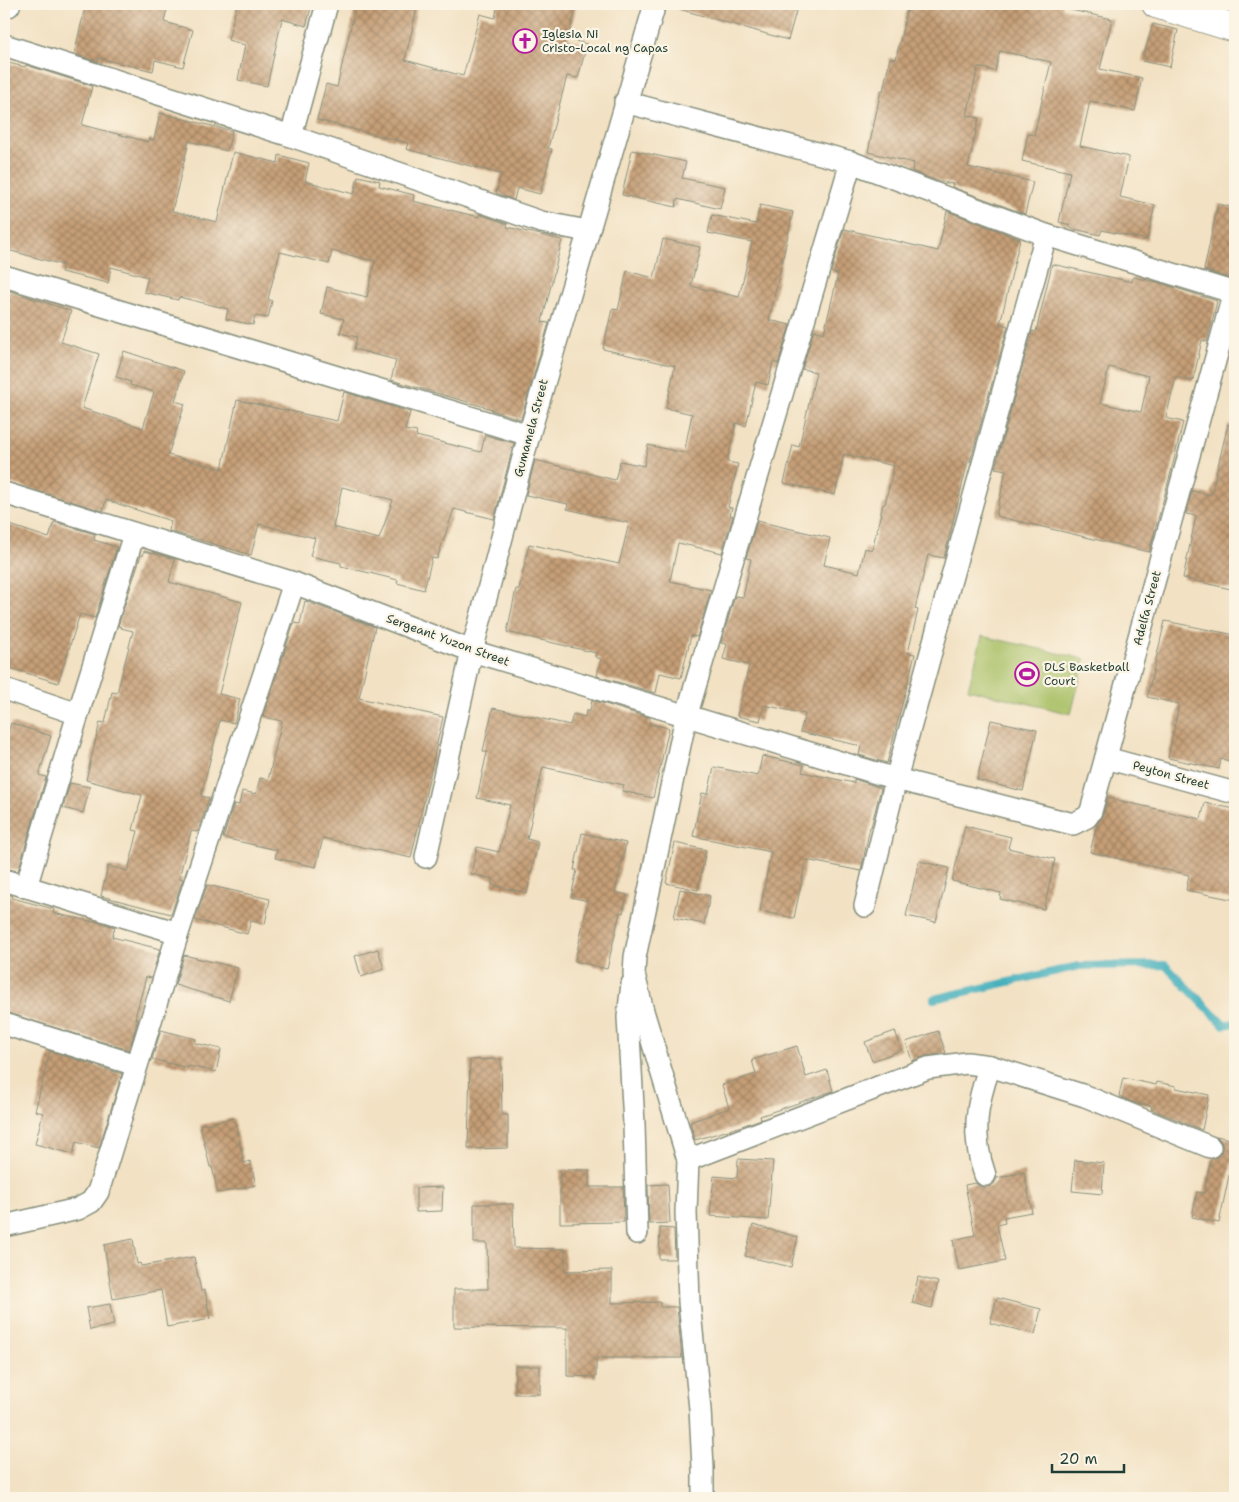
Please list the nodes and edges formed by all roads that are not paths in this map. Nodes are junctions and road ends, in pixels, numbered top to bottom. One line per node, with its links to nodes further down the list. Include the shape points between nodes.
1 (327, 4): 7 (street)
2 (655, 4): 6 (street, Gumamela Street)
3 (1156, 4): 4 (highway)
4 (1235, 28)
5 (4, 45): 7 (street)
6 (625, 102): 8 (street); 9 (street, Gumamela Street)
7 (291, 136): 9 (street, via 542,222)
8 (850, 162): 10 (street); 20 (street)
9 (587, 231): 13 (street, Gumamela Street)
10 (1046, 235): 12 (street); 22 (street)
11 (4, 276): 13 (street)
12 (1234, 292): 21 (street, Adelfa Street)
13 (529, 435): 17 (street, Gumamela Street)
14 (4, 493): 15 (street, Sergeant Yuzon Street)
15 (134, 534): 16 (street, Sergeant Yuzon Street); 19 (street)
16 (294, 583): 17 (street, Sergeant Yuzon Street); 28 (street)
17 (472, 651): 20 (street, Sergeant Yuzon Street); 24 (street, Gumamela Street)
18 (4, 689): 19 (street)
19 (78, 714): 26 (street)
20 (686, 717): 22 (street, Sergeant Yuzon Street); 29 (street)
21 (1106, 758): 22 (street, Adelfa Street, via 1091,811 1087,817 1073,824); 23 (street, Peyton Street)
22 (896, 780): 27 (street)
23 (1235, 792)
24 (426, 857)
25 (4, 880): 26 (street)
26 (26, 887): 28 (street)
27 (865, 906)
28 (178, 933): 31 (street)
29 (634, 974): 34 (street); 37 (street, via 628,1017)
30 (4, 1024): 31 (street)
31 (136, 1064): 36 (street, via 98,1192 91,1202 78,1209)
32 (990, 1066): 33 (street, via 1085,1096); 34 (street, via 967,1063 928,1068); 35 (street, via 982,1086 976,1138)
33 (1210, 1147)
34 (688, 1160): 38 (street, via 689,1302 700,1409)
35 (985, 1175)
36 (4, 1226)
37 (637, 1234)
38 (703, 1498)

